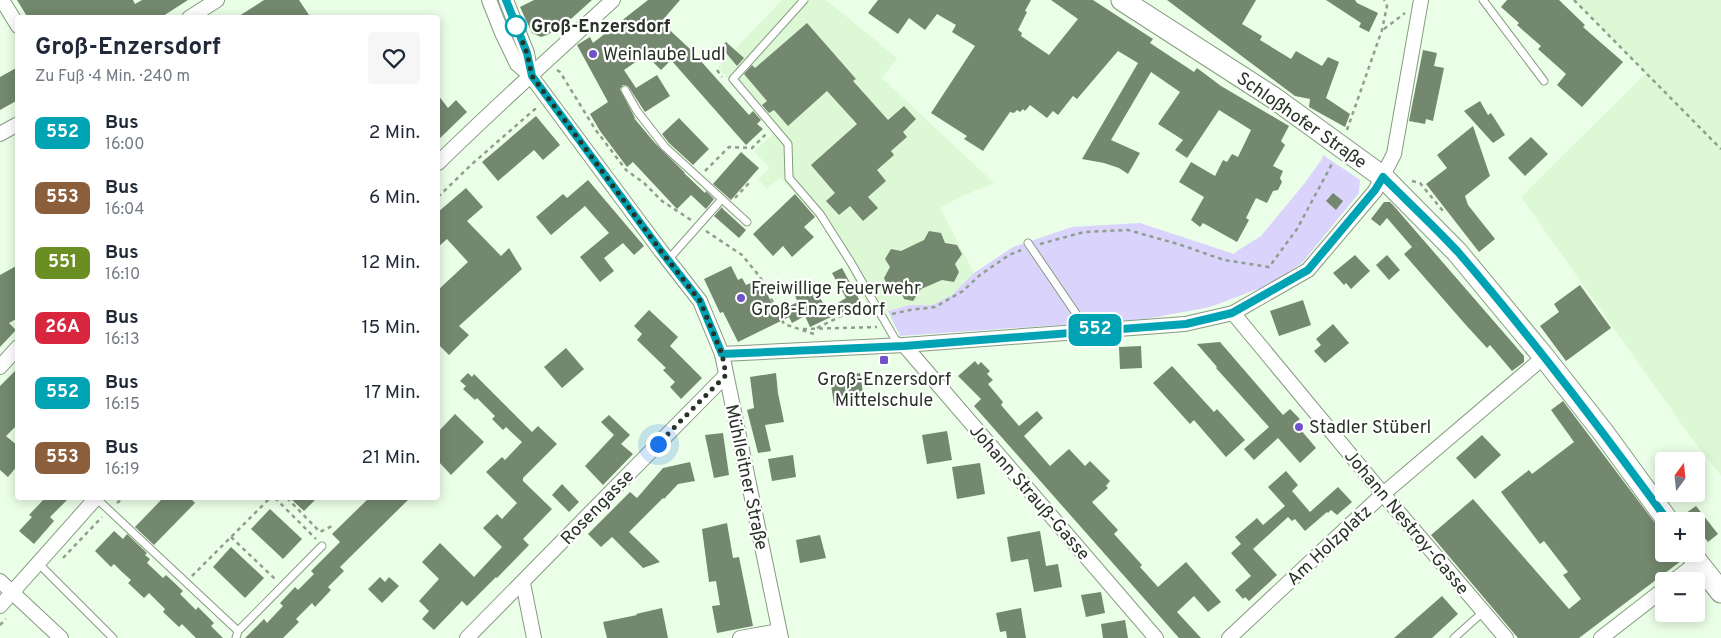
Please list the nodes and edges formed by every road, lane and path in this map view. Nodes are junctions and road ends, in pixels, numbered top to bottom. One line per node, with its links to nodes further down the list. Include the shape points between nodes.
1 (2, 0): 13 (street)
2 (217, 0): 12 (street)
3 (489, 0): 17 (street, via 517,64)
4 (506, 0): 17 (street, via 527,53)
5 (613, 0): 15 (street)
6 (804, 0): 39 (lane, via 733,79 788,144 789,178 820,214)
7 (1122, 0): 29 (main road, Schloßhofer Straße, via 1274,98)
8 (1384, 0): 14 (path, via 1387,6)
9 (1483, 0): 19 (lane)
10 (1574, 0): 26 (path)
11 (1421, 1): 14 (path); 29 (street, via 1394,154)
12 (194, 15)
13 (15, 21)
14 (1382, 30): 23 (path)
15 (545, 62): 17 (street); 36 (path, via 560,72 595,129 626,170 662,201)
16 (717, 70): 18 (path)
17 (532, 76): 20 (street, Mühlleitner Straße); 28 (street)
18 (722, 77)
19 (1544, 81)
20 (541, 89): 32 (path, via 534,98 535,109); 38 (street, Mühlleitner Straße)
21 (625, 90): 30 (lane, via 665,146)
22 (15, 126): 25 (street)
23 (1348, 130)
24 (768, 132): 30 (path, via 752,148 728,147)
25 (0, 134)
26 (1721, 149)
27 (1336, 156): 37 (path, via 1296,228 1269,267 1224,260 1128,230 1084,232)
28 (440, 161)
29 (1383, 177): 40 (street, via 1308,270); 50 (main road, Schloßhofer Straße, via 1457,252)
30 (698, 178): 33 (lane)
31 (751, 181): 34 (path)
32 (440, 195)
33 (722, 199): 34 (lane); 36 (lane)
34 (729, 206): 35 (lane)
35 (747, 222)
36 (698, 225): 38 (lane); 43 (path, via 742,255 760,277 784,324)
37 (1029, 245): 41 (path, via 1008,254 963,291 935,307); 45 (lane)
38 (668, 260): 49 (street, Mühlleitner Straße, via 700,301)
39 (872, 300): 41 (lane); 44 (path)
40 (1232, 313): 45 (street, via 1186,324); 53 (street, Johann Nestroy-Gasse)
41 (882, 317): 42 (lane)
42 (889, 326): 44 (path); 47 (lane, via 895,339)
43 (799, 329): 44 (path); 46 (path)
44 (816, 329)
45 (1088, 331): 47 (street)
46 (824, 338)
47 (904, 346): 49 (street); 83 (street, Johann Strauß-Gasse)
48 (15, 350): 51 (street)
49 (722, 354): 52 (street, Mühlleitner Straße)
50 (1544, 357): 53 (street, Am Holzplatz); 59 (main road, Schloßhofer Straße)
51 (0, 367)
52 (726, 375): 69 (street, Rosengasse); 76 (street, Mühlleitner Straße)
53 (1383, 494): 75 (street, Johann Nestroy-Gasse); 84 (street, Am Holzplatz)
54 (94, 500): 65 (street)
55 (98, 500): 68 (lane)
56 (268, 500): 61 (path)
57 (277, 500): 62 (path)
58 (289, 500): 60 (path, via 320,532)
59 (1661, 512)
60 (334, 525)
61 (231, 537): 68 (path); 70 (path)
62 (322, 546): 70 (lane)
63 (1690, 562): 66 (street)
64 (1697, 562): 71 (main road)
65 (38, 563): 72 (street); 79 (lane)
66 (1681, 572)
67 (0, 581): 72 (street)
68 (186, 582): 77 (lane)
69 (523, 582): 80 (street, Rosengasse); 81 (street)
70 (282, 586): 77 (lane)
71 (1721, 592)
72 (12, 593): 74 (street); 78 (street)
73 (1655, 596): 87 (street)
74 (0, 606)
75 (1483, 612): 85 (lane); 86 (street, Johann Nestroy-Gasse)
76 (780, 634): 82 (street)
77 (237, 635)
78 (61, 638)
79 (113, 638)
80 (467, 638)
81 (534, 638)
82 (740, 638)
83 (1156, 638)
84 (1229, 638)
85 (1454, 638)
86 (1506, 638)
87 (1601, 638)

